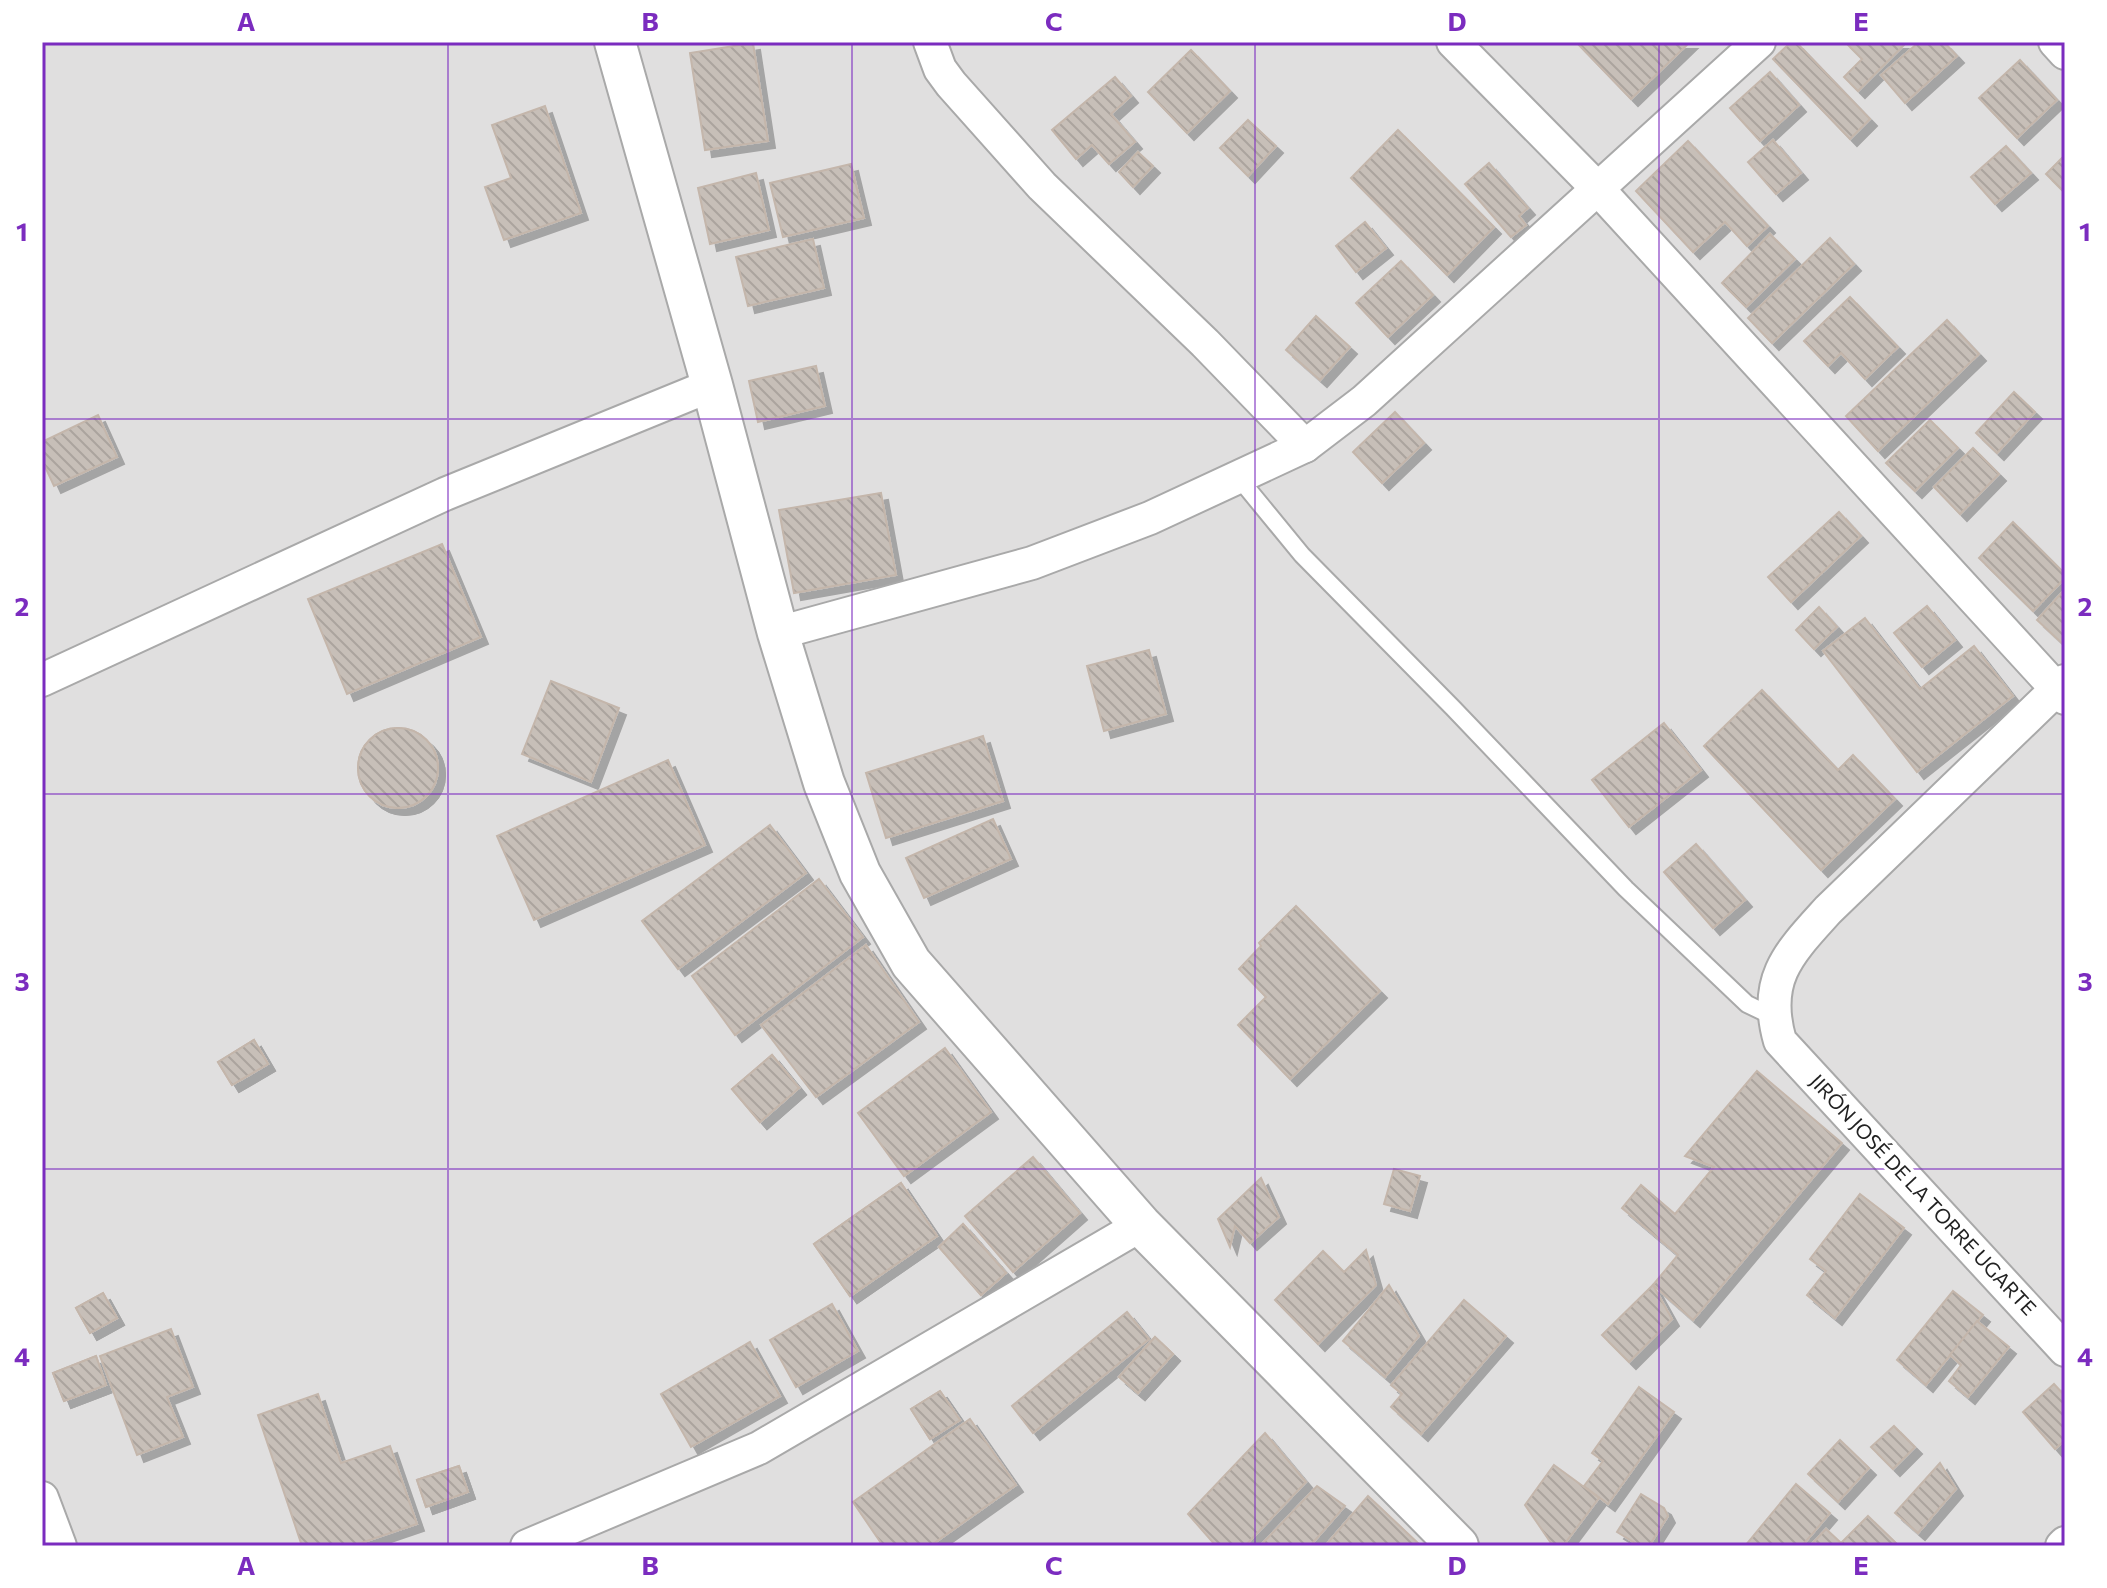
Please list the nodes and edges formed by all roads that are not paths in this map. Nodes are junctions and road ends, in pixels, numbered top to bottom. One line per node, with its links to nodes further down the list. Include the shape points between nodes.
1 (615, 42): 8 (street)
2 (930, 42): 9 (street, via 951,84 1042,186)
3 (1453, 42): 7 (street)
4 (1759, 42): 7 (street)
5 (2055, 42): 6 (street)
6 (2065, 53)
7 (1597, 188): 9 (street, via 1364,401); 13 (street)
8 (712, 385): 11 (street); 12 (street, via 445,494)
9 (1305, 446): 10 (street)
10 (1238, 477): 11 (street, via 1032,563); 14 (lane, via 1302,555 1626,889)
11 (778, 633): 15 (street, via 824,783 860,873 911,963)
12 (42, 680)
13 (2062, 689): 14 (street, via 1797,944 1774,995)
14 (1777, 1029): 16 (street, JIRÓN JOSÉ DE LA TORRE UGARTE)
15 (1141, 1225): 19 (street, via 759,1448); 20 (street)
16 (2065, 1350)
17 (42, 1498): 18 (street)
18 (60, 1546)
19 (527, 1546)
20 (1458, 1546)

